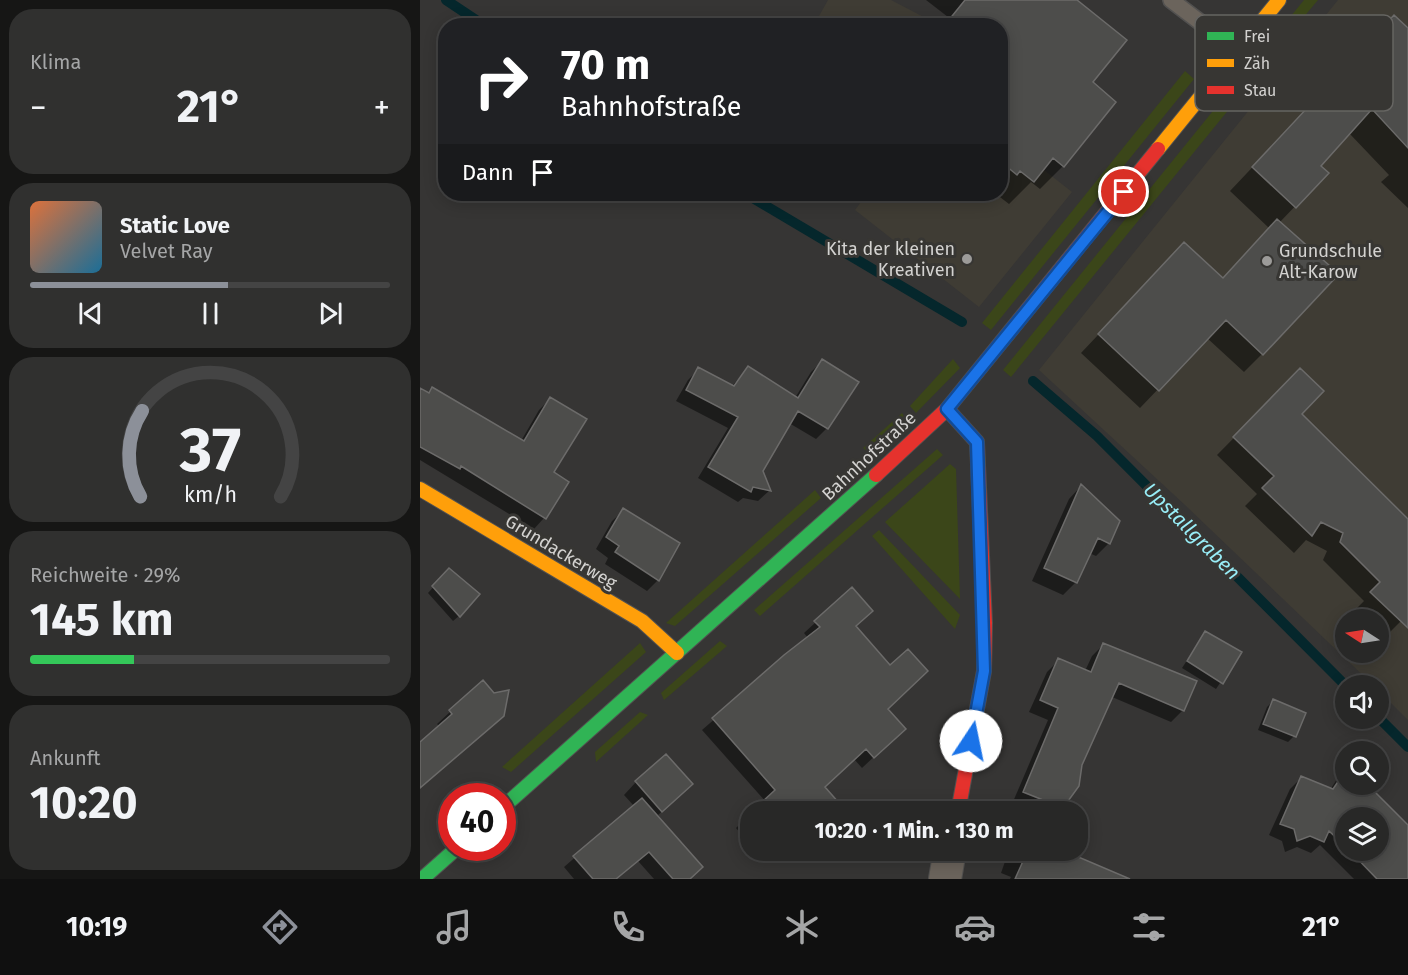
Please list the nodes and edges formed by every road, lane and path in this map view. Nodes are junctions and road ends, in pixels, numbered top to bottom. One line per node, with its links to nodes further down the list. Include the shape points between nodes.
1 (1171, 0): 4 (lane)
2 (1279, 0): 3 (main road, Bahnhofstraße)
3 (1267, 15)
4 (1195, 18)
5 (1195, 104): 6 (main road, Bahnhofstraße)
6 (947, 409): 8 (main road, Bahnhofstraße); 10 (main road, via 977,442 985,623 984,671)
7 (420, 489): 8 (main road, Grundackerweg, via 642,621)
8 (677, 653): 9 (main road, Bahnhofstraße)
9 (516, 796)
10 (960, 801)
11 (443, 861): 13 (main road)
12 (948, 861): 14 (street)
13 (422, 879)
14 (945, 879)

